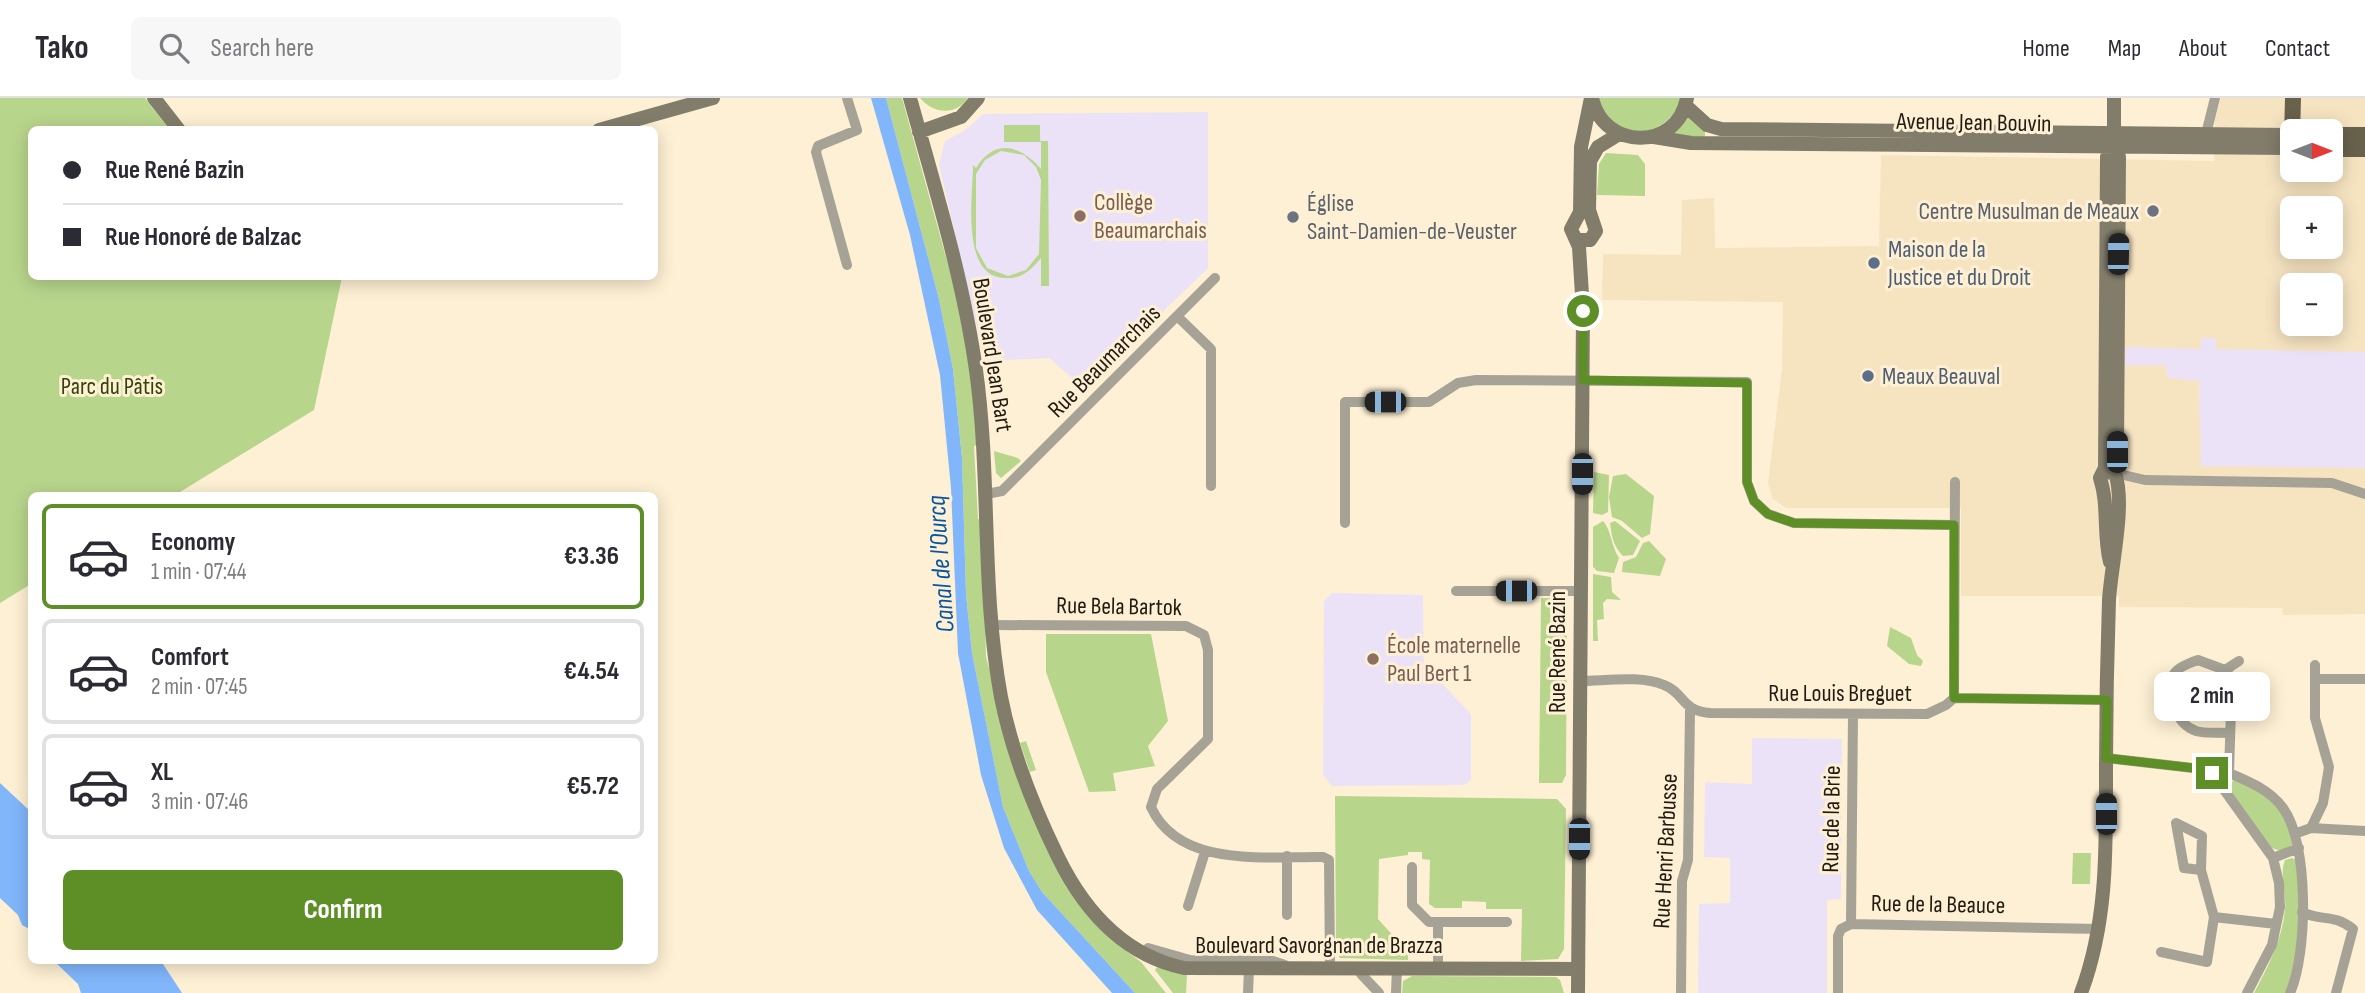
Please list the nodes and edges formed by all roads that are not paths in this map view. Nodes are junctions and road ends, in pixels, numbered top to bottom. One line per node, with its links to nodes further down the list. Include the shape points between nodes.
1 (154, 98): 14 (street)
2 (713, 98): 15 (street)
3 (847, 98): 31 (street, via 857,130 826,140 817,152)
4 (910, 98): 16 (street, Boulevard Jean Bart)
5 (978, 98): 16 (street, via 961,117)
6 (1591, 98): 18 (street, via 1598,117); 29 (street, via 1581,147)
7 (2114, 98): 17 (street)
8 (2216, 98): 19 (street)
9 (2293, 98): 12 (main road)
10 (2302, 98): 13 (main road)
11 (1687, 102): 17 (street, Avenue Jean Bouvin, via 1707,125 1721,130); 23 (street, via 1668,130)
12 (2292, 119)
13 (2302, 119)
14 (176, 126)
15 (613, 126)
16 (919, 132): 39 (street, Boulevard Jean Bart, via 965,307 981,411)
17 (2114, 133): 19 (street, Avenue Jean Bouvin); 26 (street)
18 (1619, 134): 23 (street, Avenue Jean Bouvin); 29 (street, via 1598,147 1590,161)
19 (2206, 134): 22 (street, Avenue Jean Bouvin)
20 (2343, 135): 21 (main road)
21 (2365, 135)
22 (2280, 136)
23 (1654, 137): 26 (street, Avenue Jean Bouvin, via 1691,142)
24 (2140, 147): 25 (street, Avenue Jean Bouvin); 26 (street, Avenue Jean Bouvin); 32 (street, via 2126,165 2125,240)
25 (2280, 148)
26 (2114, 149): 32 (street, via 2119,157); 36 (street, via 2107,157)
27 (2343, 149): 28 (main road)
28 (2365, 149)
29 (1583, 218): 30 (street, via 1571,229); 30 (street, via 1596,227)
30 (1584, 240): 35 (street, Rue René Bazin)
31 (847, 265)
32 (2118, 272): 36 (street, via 2116,469)
33 (1215, 278): 34 (street, Rue Beaumarchais)
34 (1178, 317): 38 (street, via 1211,349); 39 (street, Rue Beaumarchais, via 1002,491)
35 (1583, 380): 41 (street, via 1476,380 1458,383 1429,402 1345,402); 42 (street, via 1747,383 1749,489 1758,506 1781,520); 44 (street, Rue René Bazin)
36 (2111, 478): 40 (street, via 2124,487 2145,480 2332,483); 53 (street, via 2106,545 2112,567)
37 (1955, 482): 42 (street)
38 (1211, 486)
39 (986, 494): 45 (street, Boulevard Jean Bart)
40 (2365, 494)
41 (1345, 523)
42 (1954, 525): 52 (street)
43 (1456, 591): 44 (street)
44 (1581, 591): 51 (street, Rue René Bazin)
45 (992, 625): 64 (street, Rue Bela Bartok, via 1186,626 1200,631 1208,650 1208,739 1157,789 1150,802 1157,817 1182,841); 78 (street, Boulevard Savorgnan de Brazza, via 1005,716 1035,807 1073,885)
46 (2239, 661): 48 (street)
47 (2315, 664): 49 (street)
48 (2225, 670): 56 (street, via 2232,678); 56 (street, via 2198,660 2178,669 2172,700 2178,717 2190,728)
49 (2315, 679): 50 (street); 60 (street, via 2315,718 2329,767 2323,803)
50 (2365, 679)
51 (1580, 681): 54 (street, via 1656,682 1671,688); 86 (street, Rue René Bazin)
52 (1954, 698): 53 (street, Rue Louis Breguet); 55 (street, Rue Louis Breguet, via 1927,714)
53 (2107, 700): 57 (street)
54 (1690, 710): 55 (street, Rue Louis Breguet); 91 (street, Rue Henri Barbusse)
55 (1853, 714): 75 (street, Rue de la Brie)
56 (2230, 733): 58 (street)
57 (2106, 758): 59 (street, via 2202,769); 77 (street, via 2106,859)
58 (2229, 774): 59 (street); 62 (street, via 2256,785 2277,801)
59 (2218, 779): 66 (street)
60 (2311, 828): 61 (street); 62 (street)
61 (2365, 831)
62 (2297, 833): 63 (street)
63 (2299, 848): 66 (street); 70 (street)
64 (1205, 852): 65 (street, Rue Bela Bartok); 69 (street)
65 (1287, 856): 71 (street); 80 (street, Rue Bela Bartok, via 1323,857 1331,863)
66 (2273, 858): 76 (street, via 2281,896)
67 (1412, 867): 73 (street, via 1412,905 1429,922)
68 (2201, 870): 68 (street, via 2184,868 2176,823 2202,836); 72 (street)
69 (1188, 906)
70 (2302, 912): 95 (street, via 2300,958); 96 (street, via 2313,918 2339,918 2353,929)
71 (1287, 915)
72 (2214, 917): 76 (street); 79 (street, via 2207,962)
73 (1438, 922): 74 (street); 84 (street)
74 (1507, 922)
75 (1851, 923): 77 (street, Rue de la Beauce); 92 (street, Rue de la Beauce, via 1838,936)
76 (2276, 924): 94 (street, via 2272,945)
77 (2100, 929): 93 (street)
78 (1110, 931): 82 (street, via 1178,958 1273,961); 85 (street, Boulevard Savorgnan de Brazza, via 1138,951 1172,965)
79 (2161, 952)
80 (1330, 967): 81 (street, Boulevard Savorgnan de Brazza); 82 (street, Boulevard Savorgnan de Brazza)
81 (1361, 967): 83 (street, Boulevard Savorgnan de Brazza); 88 (street, via 1361,974)
82 (1295, 968): 85 (street, Boulevard Savorgnan de Brazza)
83 (1397, 968): 84 (street, Boulevard Savorgnan de Brazza); 89 (street)
84 (1438, 968): 86 (street, Boulevard Savorgnan de Brazza)
85 (1249, 969): 87 (street)
86 (1578, 969): 90 (street, Rue René Bazin)
87 (1248, 993)
88 (1379, 993)
89 (1396, 993)
90 (1577, 993)
91 (1681, 993)
92 (1838, 993)
93 (2081, 993)
94 (2247, 993)
95 (2290, 993)
96 (2336, 993)

